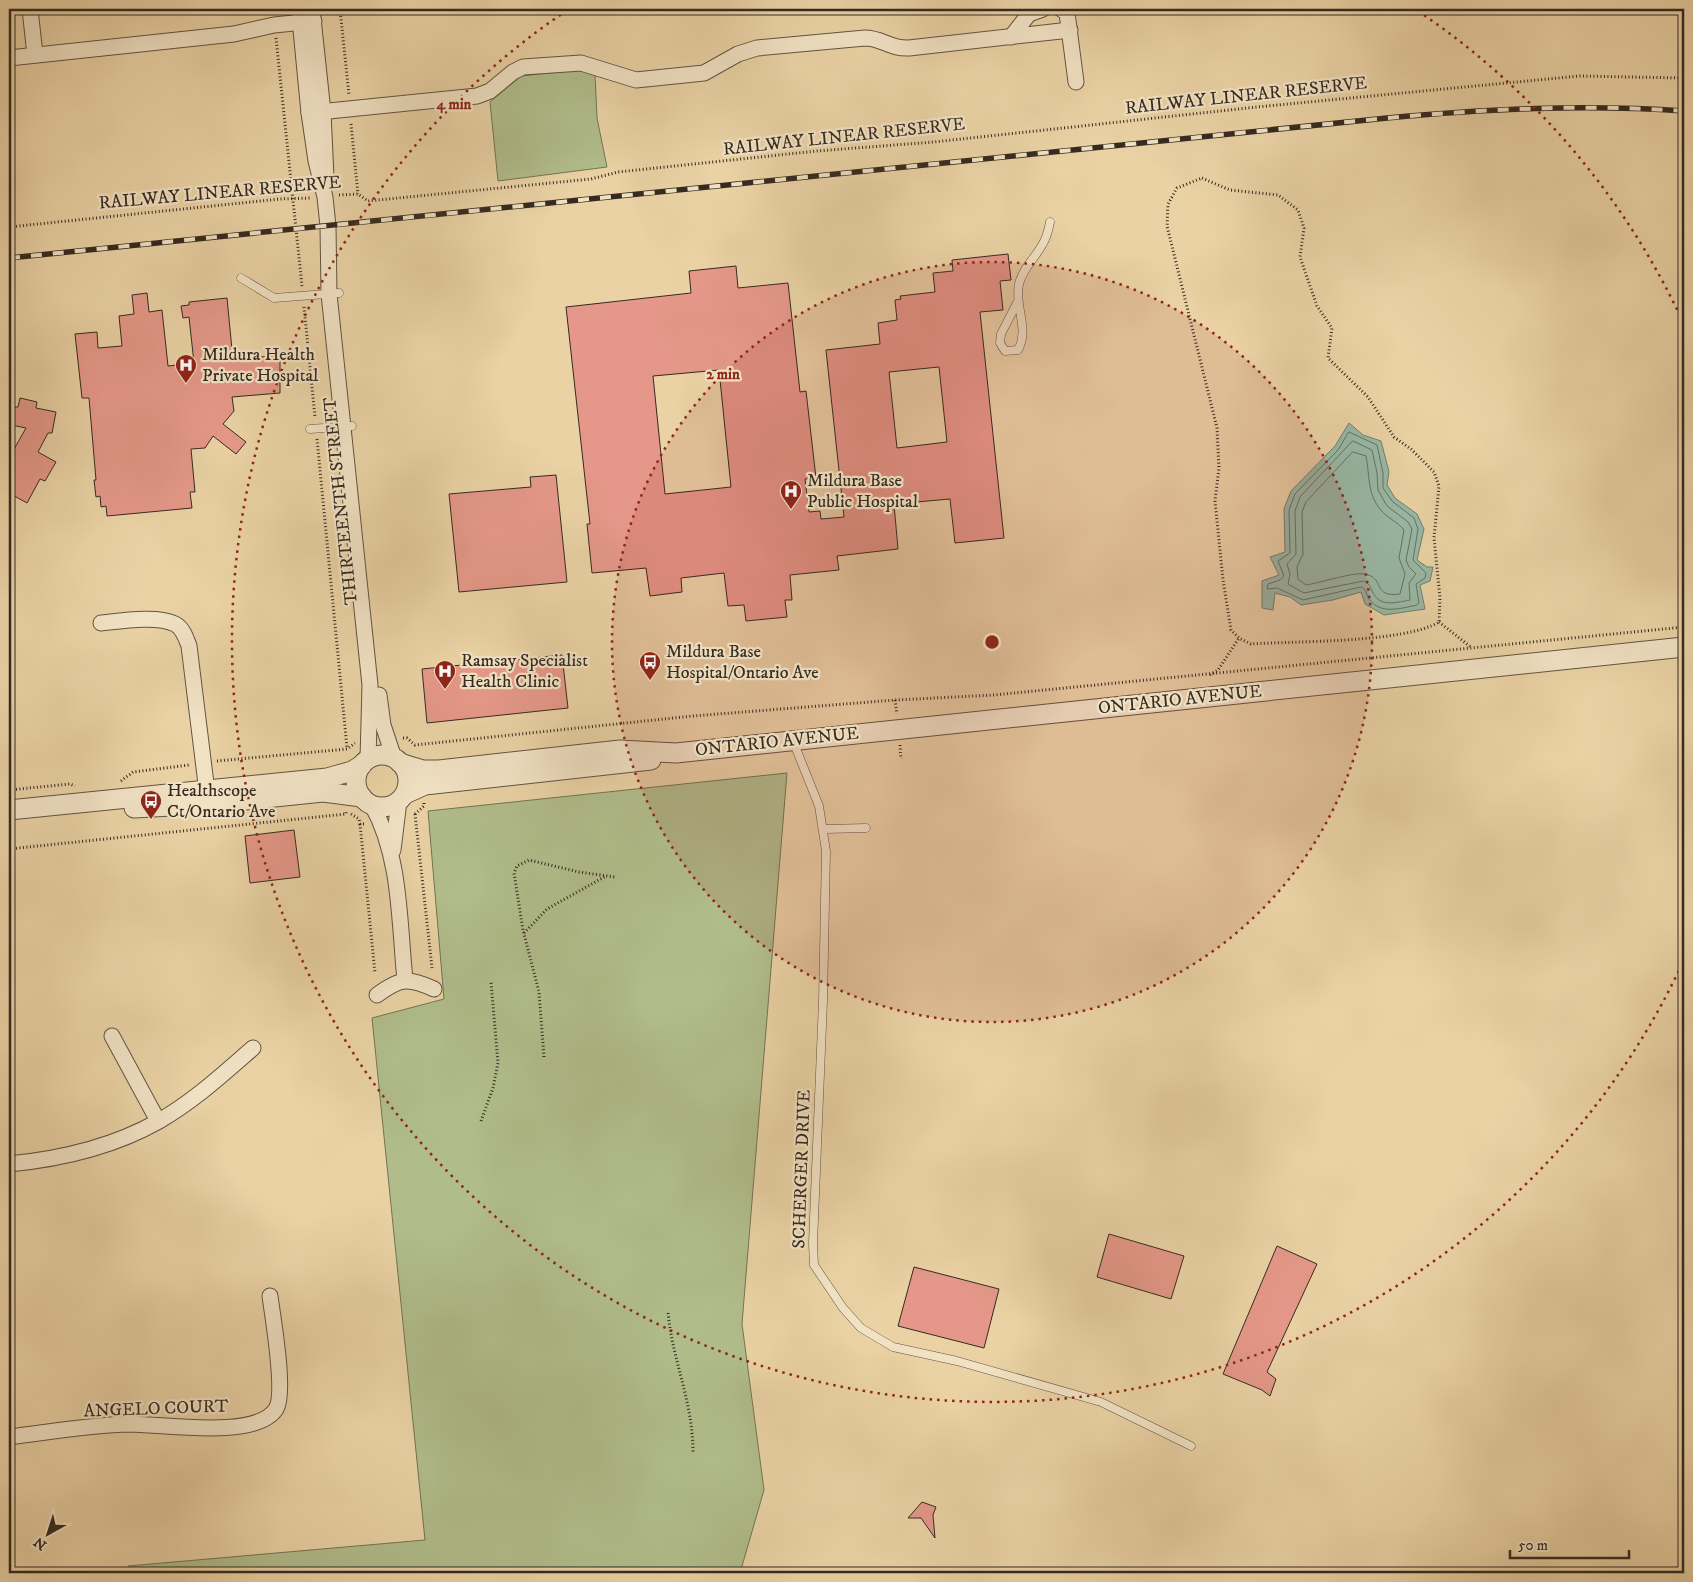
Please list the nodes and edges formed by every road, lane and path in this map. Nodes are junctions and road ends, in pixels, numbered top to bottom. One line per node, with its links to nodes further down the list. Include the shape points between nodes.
1 (30, 9): 9 (street)
2 (1043, 9): 8 (street, via 1029,14)
3 (1061, 9): 5 (street, via 1068,14)
4 (307, 21): 6 (street); 7 (street); 13 (street, THIRTEENTH STREET)
5 (1070, 30): 8 (street); 12 (street)
6 (234, 34): 7 (street); 9 (street)
7 (275, 35): 15 (path)
8 (1011, 37): 13 (street, via 898,48 875,38 757,48 738,54 704,73 636,80 581,63 523,67 478,96)
9 (35, 55): 10 (street)
10 (9, 58)
11 (1684, 78): 14 (path, RAILWAY LINEAR RESERVE, via 1579,76 934,142 817,150 429,197 368,201 358,194)
12 (1076, 82)
13 (316, 112): 14 (street, THIRTEENTH STREET, via 326,160)
14 (325, 197): 15 (path, RAILWAY LINEAR RESERVE); 19 (street, THIRTEENTH STREET)
15 (292, 199): 17 (path, RAILWAY LINEAR RESERVE); 20 (path)
16 (1050, 222): 21 (lane, via 1046,238 1023,272)
17 (9, 228)
18 (241, 278): 20 (lane, via 274,298)
19 (334, 294): 20 (lane); 22 (street, THIRTEENTH STREET)
20 (302, 296): 23 (path)
21 (1018, 301): 21 (lane, via 1022,311 1023,341 1018,350 1006,351 1000,343 1000,334)
22 (348, 426): 23 (lane); 31 (street, THIRTEENTH STREET); 36 (street, THIRTEENTH STREET, via 370,685)
23 (313, 429): 34 (path)
24 (1439, 622): 27 (path, via 1427,630 1401,634 1251,644); 27 (path, via 1434,538 1439,486 1434,472 1394,437 1368,397 1328,358 1332,328 1317,306 1300,257 1304,228 1298,210 1278,195 1230,190 1202,178 1176,188 1168,204 1167,226 1217,428 1219,468 1215,501 1231,630); 29 (path)
25 (101, 623): 38 (street, via 160,621 180,628 189,646)
26 (1684, 628): 29 (path)
27 (1238, 638): 30 (path, via 1218,670)
28 (1684, 648): 32 (street, ONTARIO AVENUE)
29 (1473, 649): 30 (path)
30 (1210, 676): 31 (path, via 703,716 415,745 407,738)
31 (387, 739): 37 (street, THIRTEENTH STREET)
32 (792, 740): 35 (street, ONTARIO AVENUE); 50 (lane, SCHERGER DRIVE, via 810,780)
33 (339, 749): 34 (path); 38 (path); 42 (path)
34 (347, 749): 36 (path, via 352,743)
35 (676, 752): 37 (street, ONTARIO AVENUE, via 620,750 439,770 423,770); 44 (street, ONTARIO AVENUE, via 645,761 424,785)
36 (367, 755): 37 (street); 42 (street); 42 (street, via 356,781)
37 (397, 760): 44 (street, via 408,778)
38 (203, 762): 39 (path, via 134,772); 43 (street)
39 (120, 783)
40 (76, 786): 41 (path)
41 (9, 790)
42 (355, 793): 43 (street); 44 (street, via 386,807); 51 (path, via 346,814); 52 (street, via 379,818)
43 (208, 797): 45 (street); 47 (street)
44 (402, 797): 52 (street)
45 (9, 810)
46 (416, 814): 56 (path)
47 (9, 822)
48 (360, 824): 57 (path)
49 (866, 828): 50 (lane)
50 (825, 829): 71 (lane, SCHERGER DRIVE, via 827,878 814,1265 861,1328 893,1346 1101,1402)
51 (9, 849)
52 (392, 856): 58 (street)
53 (607, 876): 54 (path); 55 (path, via 548,909); 55 (path, via 523,861 514,873)
54 (616, 877)
55 (524, 933): 64 (path, via 539,992)
56 (432, 968)
57 (374, 973)
58 (405, 980): 60 (street); 61 (street)
59 (491, 982): 66 (path, via 498,1063)
60 (434, 989)
61 (377, 995)
62 (112, 1036): 65 (street)
63 (253, 1048): 65 (street, via 206,1089)
64 (544, 1058)
65 (158, 1121): 67 (street, via 97,1147 62,1157)
66 (481, 1121)
67 (9, 1164)
68 (270, 1296): 70 (street, ANGELO COURT, via 280,1389 277,1408 267,1418 212,1428 129,1424)
69 (668, 1313): 72 (path, via 689,1406)
70 (9, 1437)
71 (1191, 1446)
72 (692, 1453)

